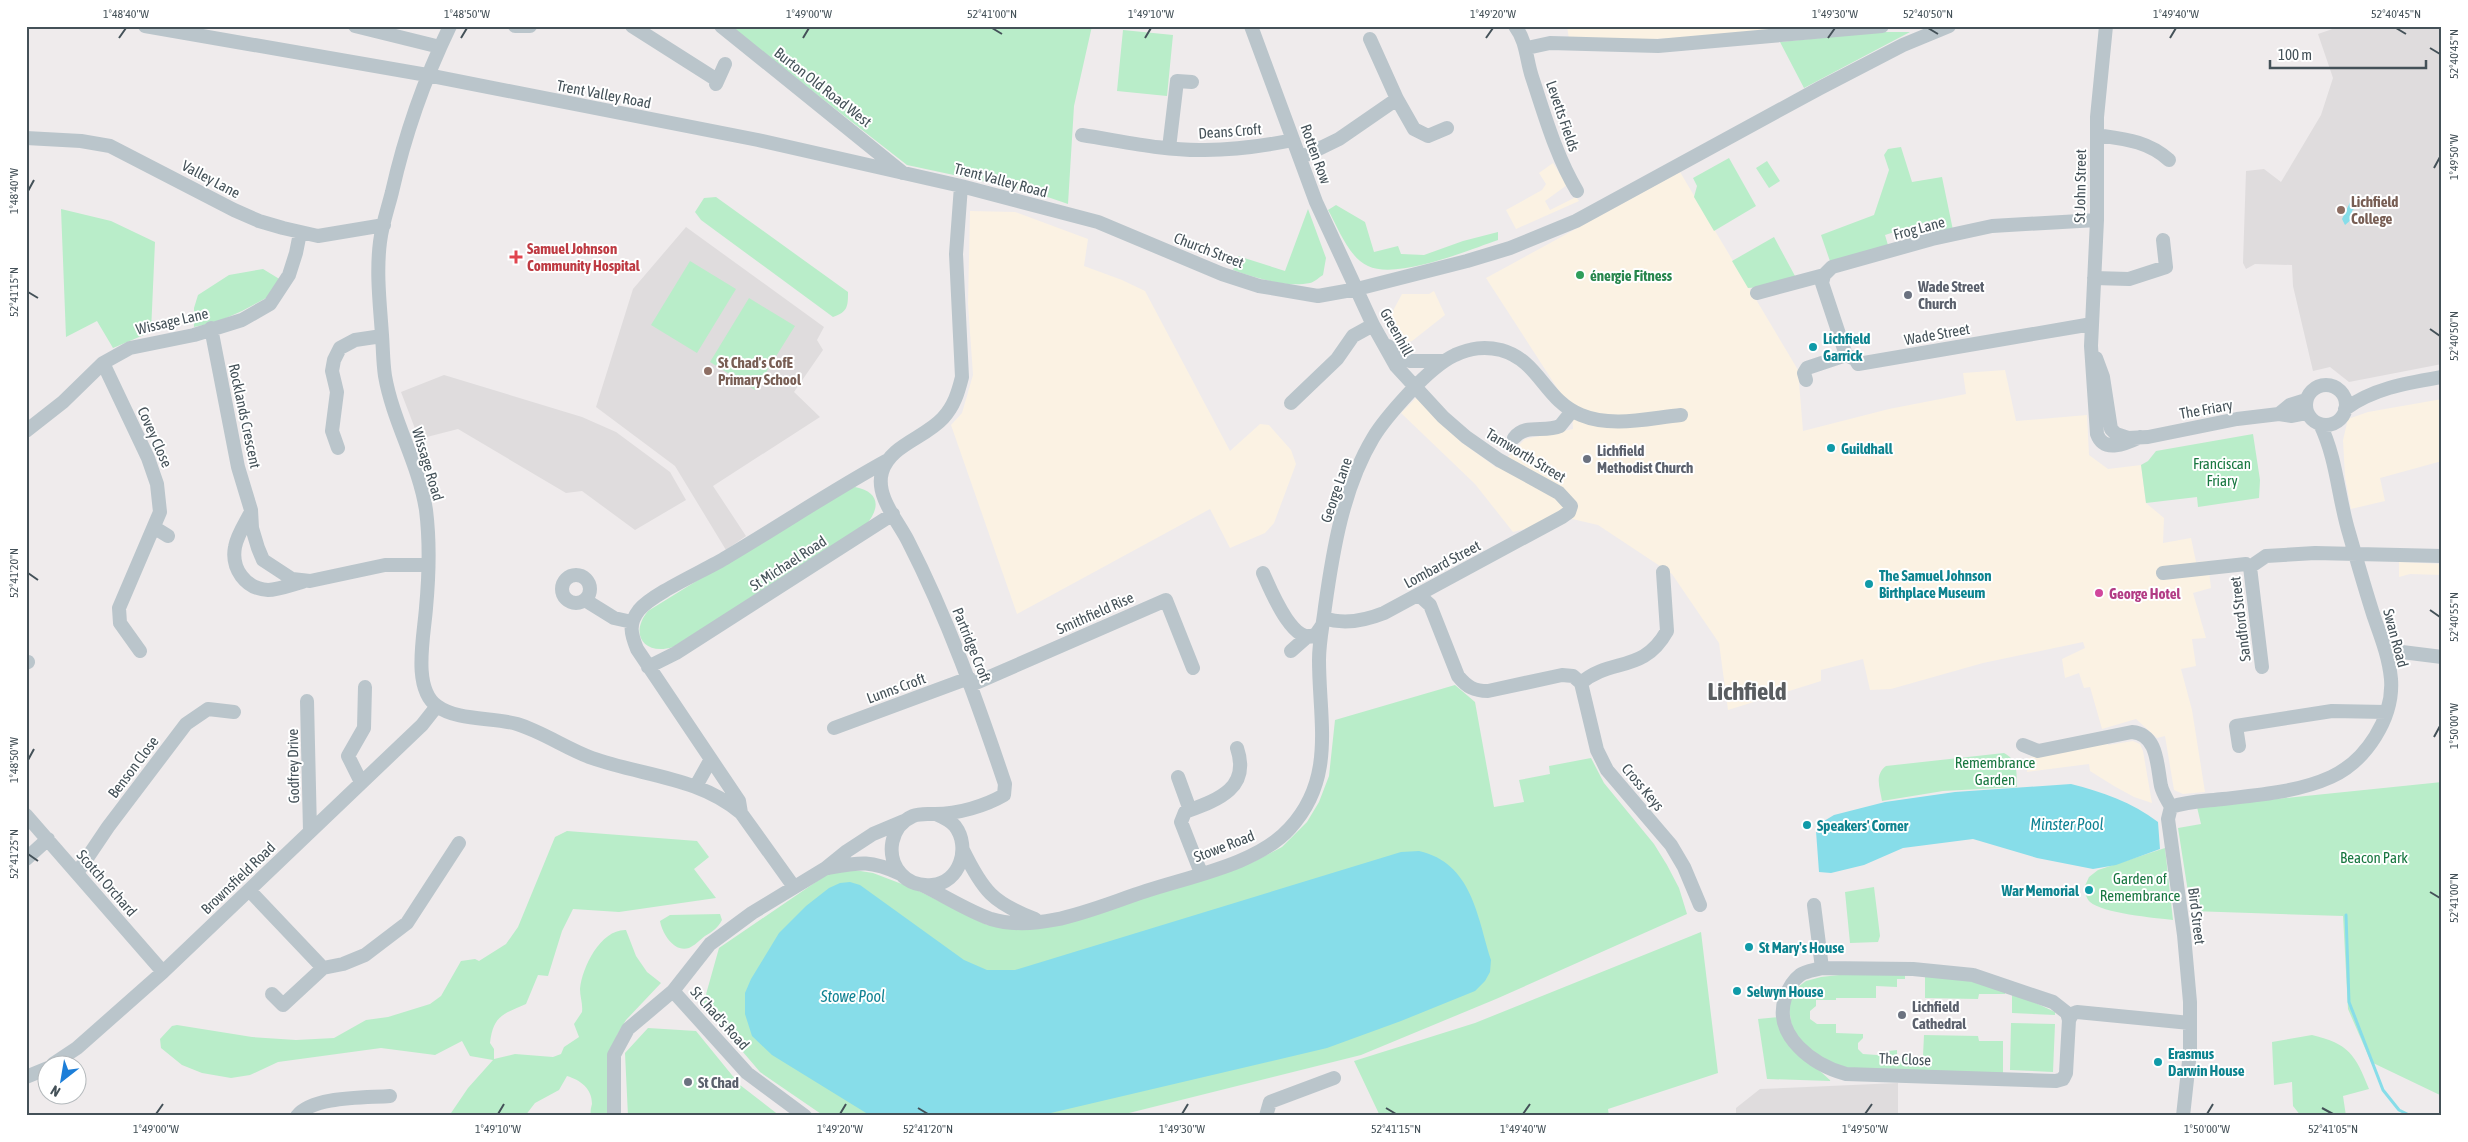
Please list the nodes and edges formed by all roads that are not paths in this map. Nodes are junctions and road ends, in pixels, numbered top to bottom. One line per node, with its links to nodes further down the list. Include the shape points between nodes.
1 (145, 26): 15 (street, Trent Valley Road)
2 (355, 26): 12 (street)
3 (450, 26): 12 (street, Wissage Road)
4 (632, 26): 14 (street, via 716,82)
5 (720, 26): 26 (street, Burton Old Road West)
6 (1251, 26): 22 (street, Rotten Row)
7 (1515, 26): 13 (street, Levetts Fields)
8 (1882, 26): 13 (street, via 1658,46 1550,43)
9 (1949, 26): 36 (street, Church Street, via 1837,79 1576,221 1493,253)
10 (2106, 26): 20 (street, St John Street)
11 (1370, 39): 17 (street)
12 (440, 46): 15 (street, Wissage Road)
13 (1527, 48): 28 (street, Levetts Fields, via 1531,74 1550,131 1562,164)
14 (725, 64)
15 (427, 75): 26 (street, Trent Valley Road, via 758,140); 31 (street, Wissage Road, via 403,146)
16 (1192, 82): 23 (street, via 1177,81)
17 (1397, 99): 18 (street, via 1414,129 1428,136); 24 (street, via 1339,139)
18 (1447, 128)
19 (1082, 135): 23 (street, Deans Croft)
20 (2097, 135): 25 (street, via 2157,149); 30 (street, St John Street)
21 (26, 138): 32 (street, Valley Lane, via 110,146 259,222)
22 (1294, 140): 23 (street, Deans Croft, via 1250,148); 24 (street, Rotten Row)
23 (1170, 148)
24 (1300, 158): 36 (street, Rotten Row, via 1316,202)
25 (2170, 160)
26 (904, 173): 27 (street, Trent Valley Road)
27 (961, 186): 29 (street, Trent Valley Road); 65 (street, via 956,254 962,377 958,393 943,418)
28 (1577, 191)
29 (1054, 211): 36 (street, Church Street, via 1070,213 1117,230 1222,274 1260,286 1318,296)
30 (2096, 220): 34 (street, Frog Lane, via 1992,226 1832,267); 35 (street, St John Street)
31 (384, 225): 32 (street, Valley Lane, via 318,236); 41 (street, Wissage Road, via 379,264)
32 (300, 233): 40 (street, Wissage Lane, via 289,275 270,304 242,320)
33 (2163, 240): 35 (street, via 2166,267 2129,279)
34 (1824, 275): 37 (street, Frog Lane); 44 (street, via 1822,283)
35 (2094, 278): 38 (street, St John Street)
36 (1357, 290): 39 (street, Greenhill)
37 (1757, 293)
38 (2092, 324): 43 (street, St John Street); 44 (street, Wade Street, via 1858,364)
39 (1373, 325): 42 (street, Greenhill); 52 (street, via 1353,336 1337,359)
40 (211, 328): 46 (street, Wissage Lane, via 194,335 130,348); 66 (street, Rocklands Crescent, via 238,466)
41 (382, 336): 64 (street, via 355,340 340,348 334,360 332,371 337,392 332,431); 73 (street, Wissage Road, via 385,377 420,481 426,511)
42 (1382, 340): 45 (street, via 1410,361); 49 (street, Greenhill, via 1396,366)
43 (2091, 346): 59 (street, St John Street, via 2103,377 2108,419); 61 (street, St John Street)
44 (1846, 355): 48 (street, via 1807,368 1804,373)
45 (1444, 361): 49 (street, George Lane); 54 (street, via 1472,348 1494,349 1515,355 1523,360 1547,390)
46 (102, 363): 58 (street, Wissage Lane); 69 (street, Covey Close, via 148,458 157,484 160,512)
47 (2442, 377): 51 (street)
48 (1806, 380)
49 (1415, 387): 67 (street, Tamworth Street, via 1466,437 1499,460 1559,493 1571,506); 81 (street, George Lane, via 1373,437 1358,470 1334,547)
50 (2343, 395): 51 (street); 53 (street, via 2335,387 2323,385 2312,390); 56 (street)
51 (2362, 397): 56 (street)
52 (1291, 403)
53 (2307, 406): 57 (street, via 2312,420); 62 (street, The Friary, via 2292,416 2279,414)
54 (1572, 411): 55 (street, via 1603,421); 60 (street, via 1560,426 1528,429)
55 (1680, 415)
56 (2342, 415): 57 (street, via 2326,425); 63 (street, Swan Road)
57 (2320, 424): 63 (street, Swan Road)
58 (26, 431)
59 (2113, 432): 62 (street, The Friary, via 2128,438)
60 (1514, 438)
61 (2098, 438): 62 (street, The Friary, via 2111,446 2121,446)
62 (2140, 438)
63 (2330, 446): 71 (street, Swan Road)
64 (338, 448)
65 (888, 460): 68 (street, via 882,471 880,490); 82 (street, via 646,603)
66 (252, 510): 78 (street, Rocklands Crescent, via 252,528 263,560 292,579); 78 (street, Rocklands Crescent, via 235,545 234,562 246,582 269,590)
67 (1569, 512): 79 (street, Lombard Street)
68 (893, 514): 88 (street, St Michael Road, via 676,654); 91 (street, Partridge Croft)
69 (155, 528): 70 (street); 84 (street, Covey Close, via 119,608 120,623)
70 (168, 536)
71 (2355, 555): 72 (street, Sandford Street); 74 (street, Sandford Street, via 2266,556); 86 (street, Swan Road)
72 (2442, 556)
73 (428, 565): 78 (street, Rocklands Crescent, via 385,565); 95 (street, Wissage Road, via 423,682 427,696)
74 (2250, 567): 77 (street, Sandford Street, via 2246,564); 89 (street, Sandford Street)
75 (1663, 572): 92 (street, via 1666,631 1663,638 1648,654 1634,662 1591,674)
76 (1263, 573): 83 (street, via 1282,614 1298,632)
77 (2163, 573)
78 (310, 581)
79 (1419, 595): 81 (street, Lombard Street, via 1369,619); 92 (street, via 1430,605 1458,676 1466,686 1488,691 1562,675 1573,676)
80 (584, 600): 82 (street, via 614,618)
81 (1323, 621): 83 (street, via 1316,634); 121 (street, Stowe Road, via 1319,657 1322,766 1310,802 1290,829 1255,856)
82 (632, 622): 88 (street, via 632,636)
83 (1308, 636): 85 (street)
84 (140, 651)
85 (1292, 651)
86 (2387, 655): 87 (street, via 2402,652); 97 (street, Swan Road, via 2391,680)
87 (2442, 657)
88 (648, 667): 102 (street)
89 (2262, 667)
90 (1192, 668): 91 (street, Smithfield Rise, via 1166,600)
91 (970, 682): 98 (street, Lunns Croft); 106 (street, Partridge Croft, via 1005,784 1004,795)
92 (1581, 682): 126 (street, Cross Keys, via 1597,750 1607,770 1671,846)
93 (365, 687): 104 (street, via 364,728 348,756)
94 (307, 702): 113 (street, Godfrey Drive)
95 (437, 706): 104 (street, Brownsfield Road, via 422,725); 105 (street, via 452,715 518,724 589,757 629,771)
96 (234, 712): 120 (street, Benson Close, via 208,709 186,724)
97 (2386, 712): 100 (street, via 2332,711 2236,726); 107 (street, Swan Road, via 2372,743 2352,764 2332,776 2265,795 2185,802)
98 (834, 728)
99 (2023, 745): 107 (street, Bird Street, via 2038,751 2138,732 2156,753 2162,788)
100 (2239, 746)
101 (1237, 748): 108 (street, via 1242,762 1232,787 1225,795)
102 (711, 759): 105 (street); 109 (street, via 739,801)
103 (1178, 777): 108 (street)
104 (361, 782): 113 (street, Brownsfield Road)
105 (696, 786): 109 (street, via 726,800)
106 (974, 808): 110 (street); 114 (street, via 963,817)
107 (2171, 808): 135 (street, Bird Street, via 2168,819 2184,935)
108 (1190, 810): 121 (street, via 1185,812 1181,822)
109 (741, 813): 124 (street)
110 (936, 814): 112 (street, via 925,813); 114 (street, via 946,818)
111 (26, 816): 115 (street, Scotch Orchard)
112 (905, 820): 119 (street, St Chad's Road, via 872,834); 122 (street, via 891,844 895,865)
113 (310, 830): 125 (street, Brownsfield Road)
114 (958, 832): 117 (street)
115 (48, 839): 118 (street); 120 (street, Scotch Orchard)
116 (460, 843): 129 (street, via 407,923 365,955)
117 (964, 850): 123 (street, via 954,874 935,884); 128 (street, via 981,885 996,900)
118 (26, 859)
119 (826, 868): 122 (street, St Chad's Road, via 860,862 878,864); 124 (street, St Chad's Road)
120 (77, 873): 131 (street, Scotch Orchard)
121 (1202, 873): 128 (street, Stowe Road)
122 (902, 875): 123 (street)
123 (922, 885): 128 (street, Stowe Road, via 992,919 1015,923)
124 (794, 887): 132 (street, St Chad's Road, via 710,944)
125 (250, 890): 129 (street); 131 (street, Brownsfield Road)
126 (1700, 905)
127 (1814, 905): 130 (street)
128 (1040, 922)
129 (323, 968): 133 (street, via 283,1005)
130 (1822, 968): 134 (street, The Close, via 1913,969 1973,975 2053,1002 2067,1013); 134 (street, The Close, via 1800,974 1788,988 1782,1008 1784,1022 1790,1036 1817,1062 1846,1074 2063,1079)
131 (163, 972): 136 (street, Brownsfield Road)
132 (673, 991): 142 (street, via 628,1029 614,1055); 143 (street, St Chad's Road, via 747,1073)
133 (272, 994)
134 (2069, 1020): 135 (street, via 2077,1012)
135 (2190, 1023): 145 (street, Bird Street)
136 (68, 1054)
137 (38, 1072): 138 (street)
138 (26, 1077)
139 (1334, 1078): 144 (street, via 1270,1102)
140 (390, 1096): 141 (street, via 309,1106)
141 (296, 1116)
142 (614, 1116)
143 (805, 1116)
144 (1266, 1116)
145 (2183, 1116)

